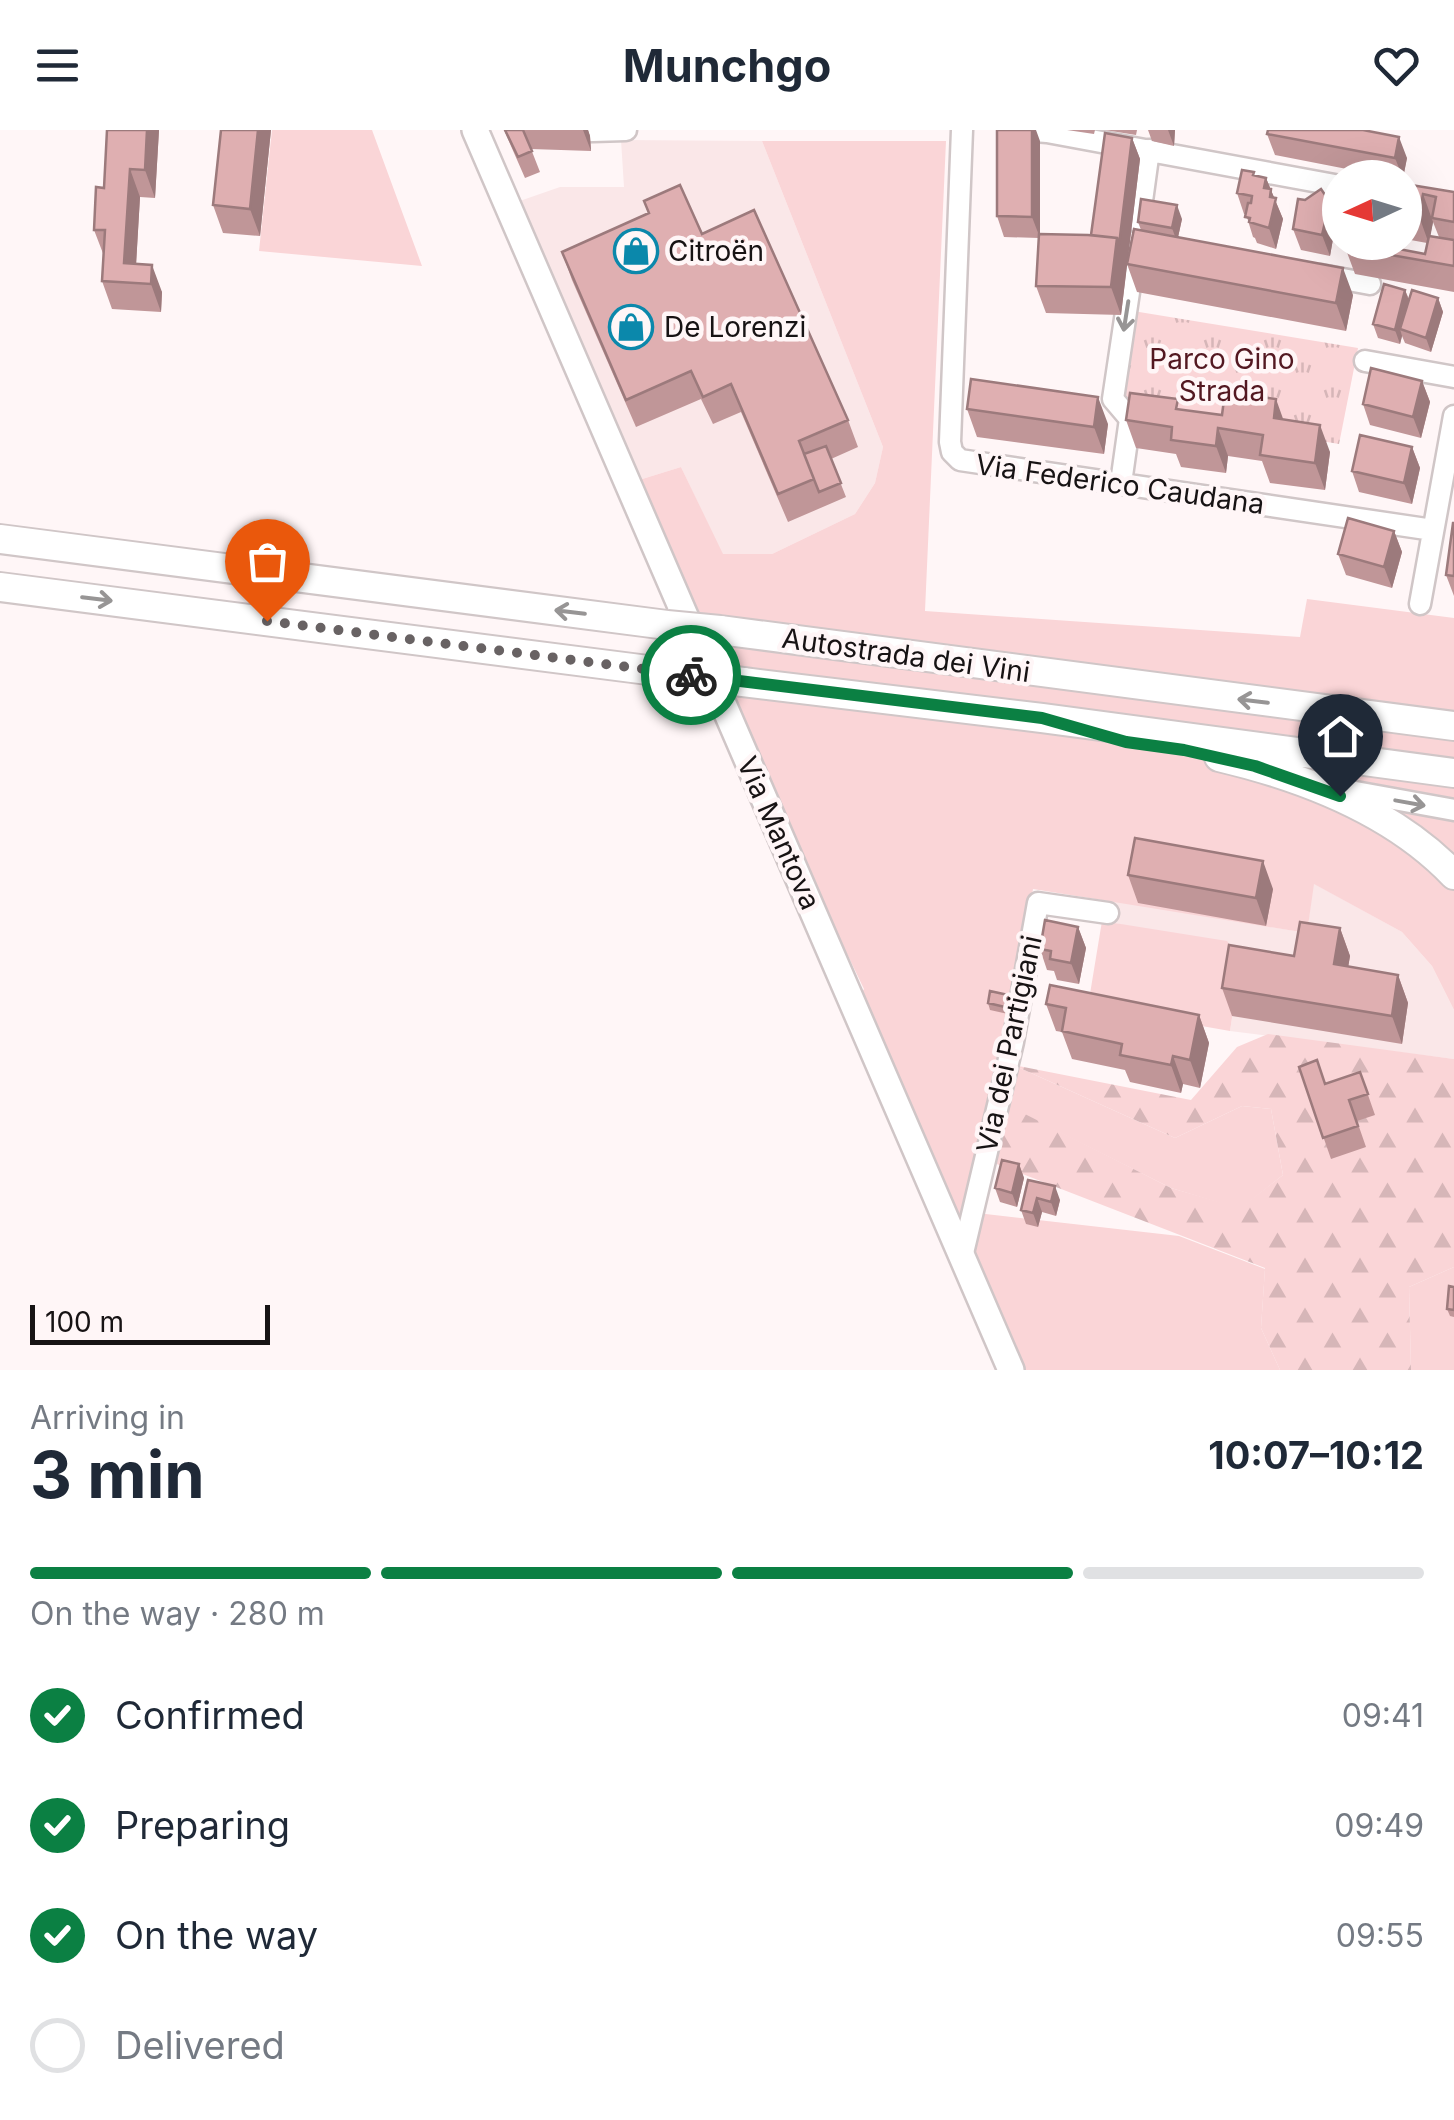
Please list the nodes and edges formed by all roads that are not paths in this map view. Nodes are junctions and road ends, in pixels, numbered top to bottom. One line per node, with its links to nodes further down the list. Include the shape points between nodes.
1 (475, 130): 25 (main road, Via Mantova)
2 (626, 130): 5 (street)
3 (962, 130): 13 (street, Via Federico Caudana, via 962,385 952,452 960,460)
4 (1022, 130): 6 (street)
5 (544, 133)
6 (1146, 143): 7 (street); 13 (street, one-way to 13, via 1147,243 1107,400 1130,419)
7 (1322, 182)
8 (1292, 270): 9 (street)
9 (1370, 284)
10 (1364, 361): 11 (street)
11 (1454, 378)
12 (1454, 416): 14 (street)
13 (1121, 483): 14 (street, Via Federico Caudana)
14 (1433, 530): 17 (street)
15 (0, 539): 19 (highway, Autostrada dei Vini, one-way to 15, bridge)
16 (0, 586): 18 (highway, Autostrada dei Vini, one-way to 18, bridge)
17 (1420, 604)
18 (1042, 718): 20 (highway, Autostrada dei Vini); 21 (highway)
19 (1454, 726)
20 (1454, 773)
21 (1298, 780): 22 (street, one-way to 22); 23 (highway, via 1373,814)
22 (1454, 810)
23 (1454, 875)
24 (1108, 914): 25 (street, Via dei Partigiani, via 1038,903 1013,1042)
25 (962, 1253): 26 (main road, Via Mantova)
26 (1012, 1370)

